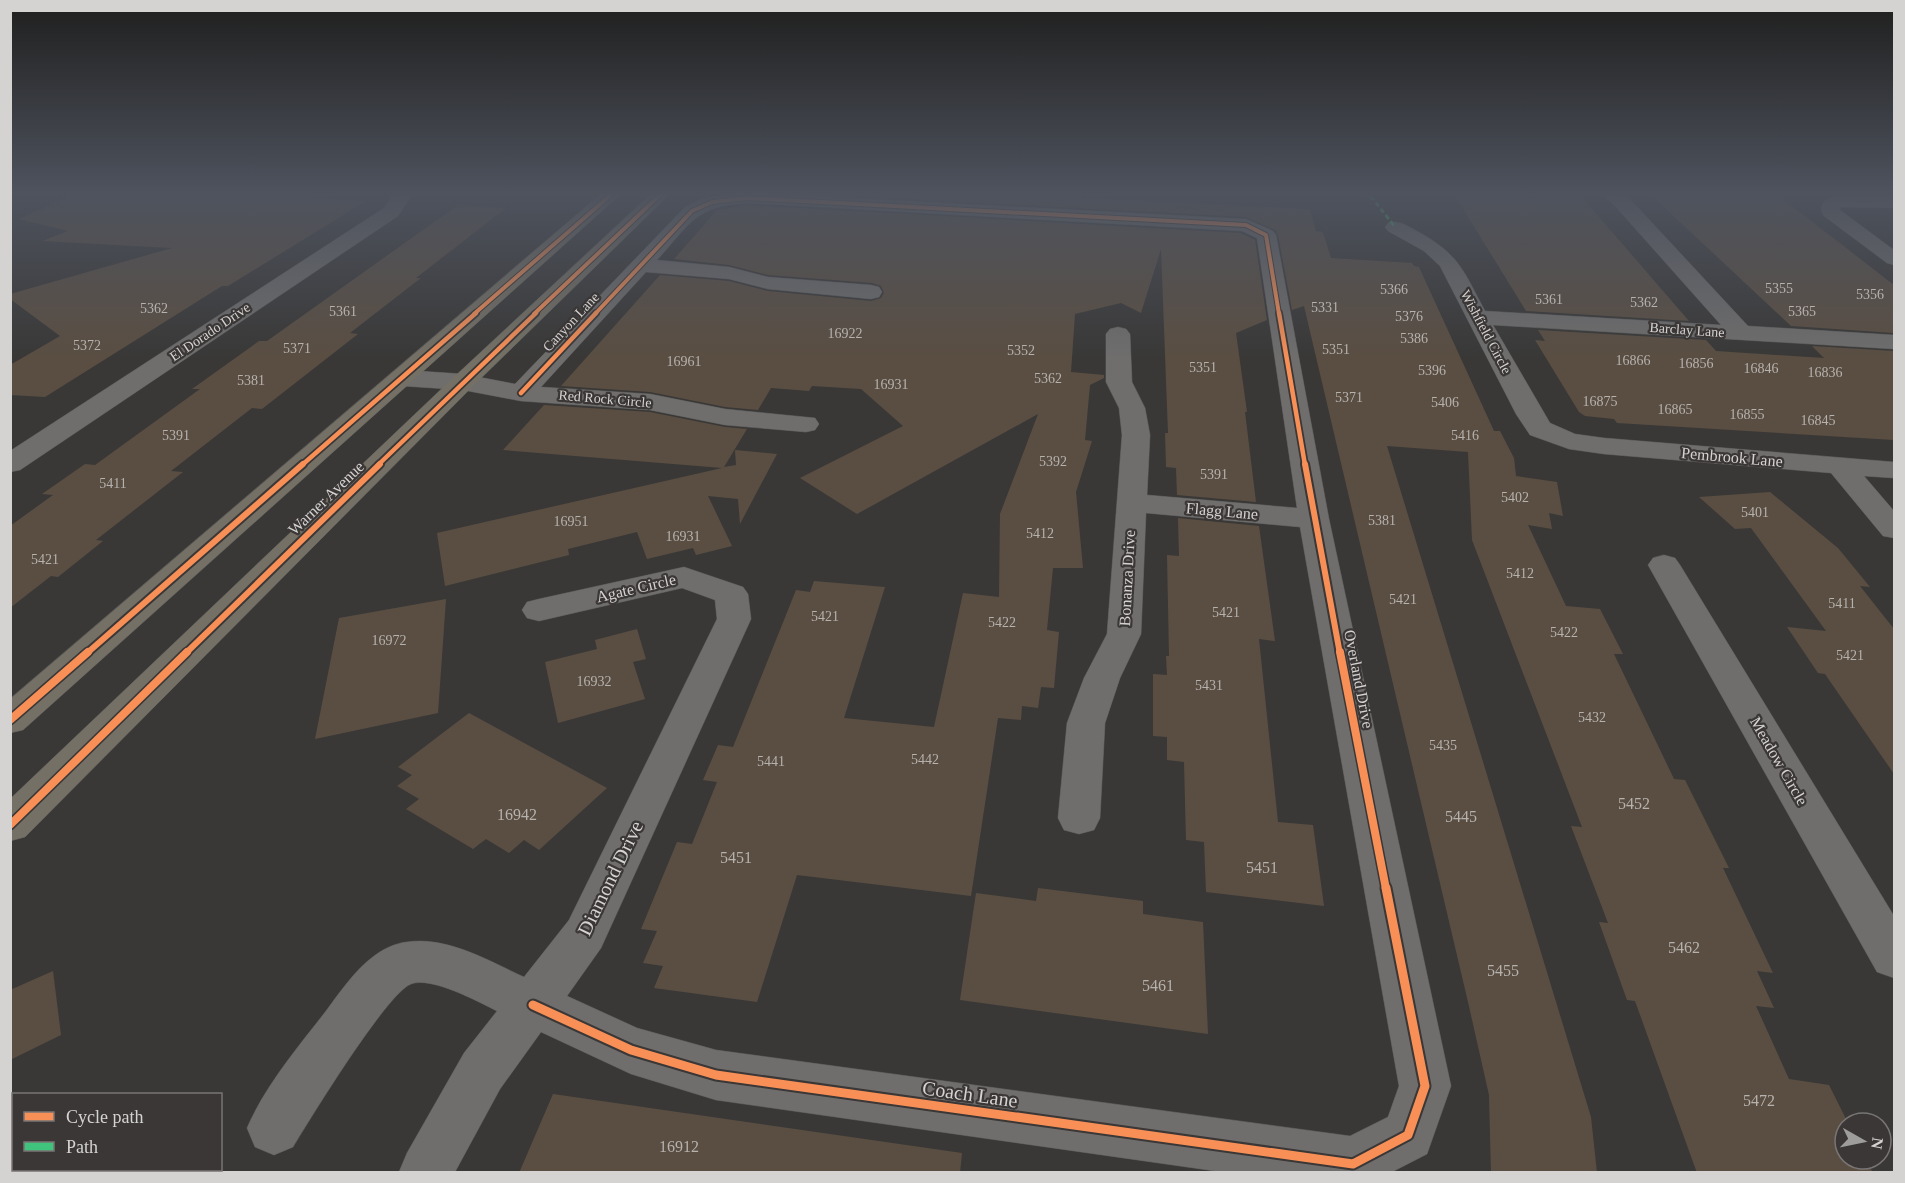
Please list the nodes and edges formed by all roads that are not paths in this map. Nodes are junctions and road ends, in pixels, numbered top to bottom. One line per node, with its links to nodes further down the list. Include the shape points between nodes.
1 (336, 248): 21 (street, El Dorado Drive)
2 (550, 248): 16 (main road)
3 (604, 248): 17 (main road, Warner Avenue)
4 (657, 248): 10 (street, Canyon Lane)
5 (1268, 248): 25 (street, Overland Drive)
6 (1432, 248): 12 (street, Wishfield Circle, via 1449,263)
7 (1664, 248): 14 (street)
8 (1880, 248): 9 (street)
9 (1894, 259)
10 (641, 265): 11 (street, via 729,273 768,283); 18 (street, Canyon Lane)
11 (871, 292)
12 (1480, 317): 14 (street, Barclay Lane); 20 (street, Wishfield Circle, via 1528,414 1540,429)
13 (1118, 334): 24 (street, Bonanza Drive, via 1119,382 1132,408 1136,435)
14 (1742, 334): 15 (street, Barclay Lane)
15 (1894, 342)
16 (403, 378): 17 (street, Red Rock Circle); 30 (main road)
17 (463, 382): 18 (street, Red Rock Circle); 32 (main road, Warner Avenue)
18 (522, 393): 19 (street, Red Rock Circle, via 650,402 725,417)
19 (806, 424)
20 (1569, 441): 22 (street, Pembrook Lane)
21 (10, 464)
22 (1840, 466): 23 (street, Pembrook Lane); 26 (street)
23 (1894, 470)
24 (1131, 503): 25 (street, Flagg Lane); 31 (street, Bonanza Drive, via 1124,634 1086,723)
25 (1314, 519): 36 (street, Overland Drive, via 1425,1086)
26 (1894, 529)
27 (1664, 565): 33 (street, Meadow Circle)
28 (731, 594): 29 (street, Agate Circle, via 684,577); 34 (street, Diamond Drive, via 734,619 585,934)
29 (539, 610)
30 (10, 720)
31 (1079, 818)
32 (10, 825)
33 (1894, 957)
34 (533, 1005): 35 (street, Coach Lane, via 461,971 436,964 402,964 374,986); 36 (street, Coach Lane, via 631,1050 716,1075 1353,1164); 37 (street, Diamond Drive, via 482,1071)
35 (274, 1128)
36 (1408, 1136)
37 (426, 1173)

